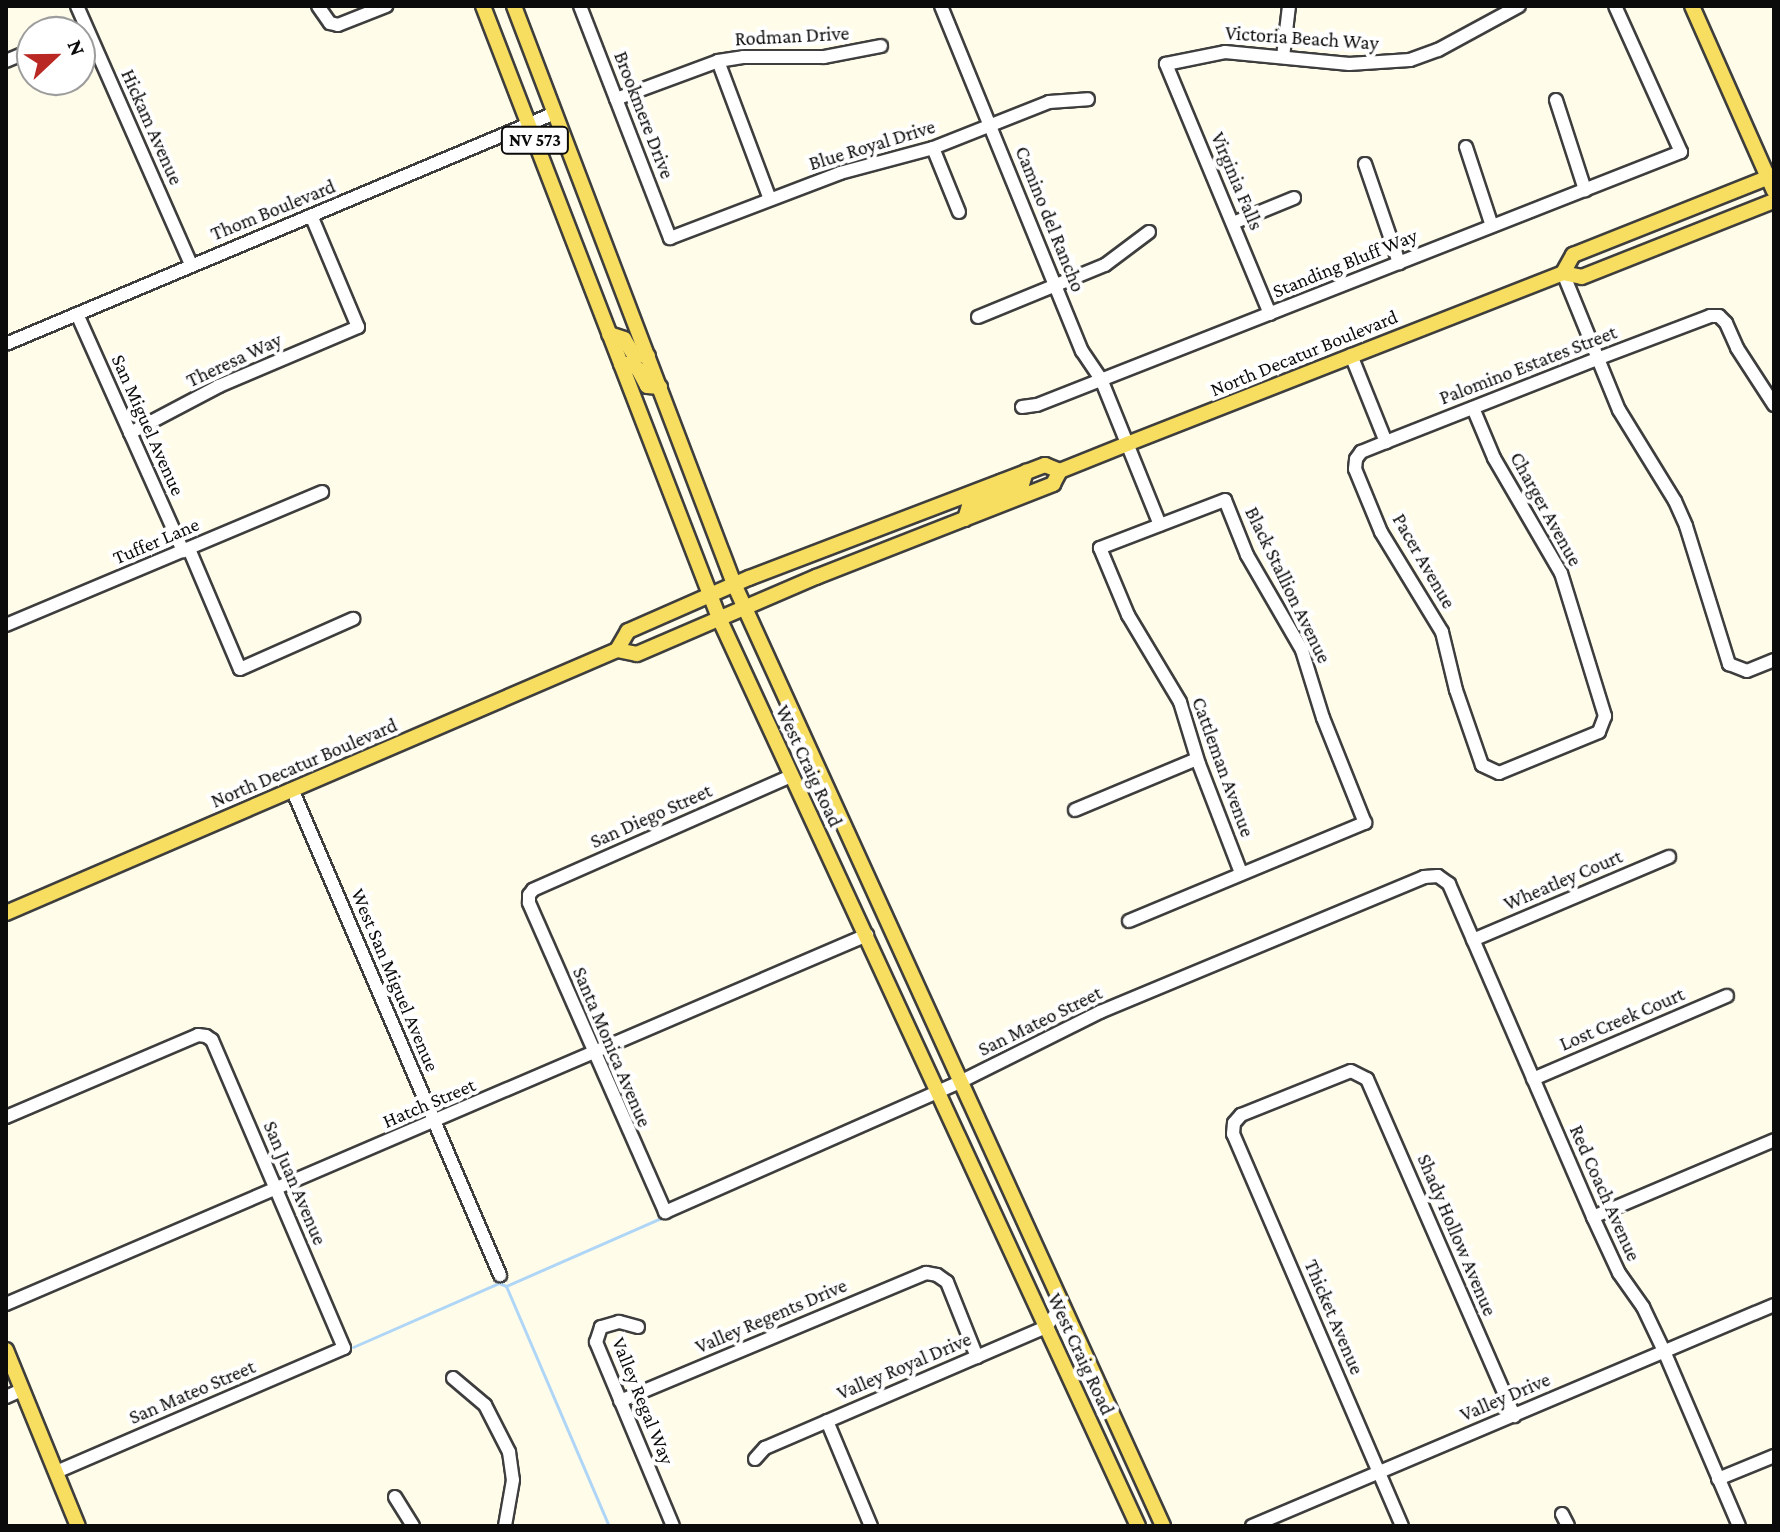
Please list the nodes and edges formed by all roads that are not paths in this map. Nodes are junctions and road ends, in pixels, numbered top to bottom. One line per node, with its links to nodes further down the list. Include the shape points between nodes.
1 (318, 6): 2 (street, via 330,23 346,23)
2 (386, 6)
3 (483, 6): 21 (main road, West Craig Road / NV 573)
4 (514, 6): 20 (main road, West Craig Road / NV 573)
5 (580, 6): 17 (street, Brookmere Drive)
6 (958, 6): 11 (street)
7 (1289, 6): 13 (street)
8 (1519, 6): 13 (street, Victoria Beach Way, via 1410,60 1363,65)
9 (1615, 6): 27 (street, Standing Bluff Way, via 1681,152)
10 (1692, 6): 26 (main road)
11 (942, 9): 22 (street, Camino del Rancho)
12 (881, 46): 14 (street, Rodman Drive, via 824,57)
13 (1283, 57): 16 (street, Victoria Beach Way, via 1225,52)
14 (718, 61): 17 (street, Rodman Drive); 29 (street)
15 (96, 62): 38 (street, Hickam Avenue)
16 (1166, 64): 33 (street, Virginia Falls)
17 (616, 99): 36 (street, Brookmere Drive)
18 (1088, 99): 22 (street, Blue Royal Drive, via 1049,102)
19 (1556, 100): 27 (street)
20 (555, 113): 21 (street, Thom Boulevard); 47 (main road, West Craig Road / NV 573)
21 (528, 123): 32 (street, Thom Boulevard); 44 (main road, West Craig Road / NV 573)
22 (990, 126): 24 (street, Blue Royal Drive); 40 (street, Camino del Rancho)
23 (1466, 147): 34 (street)
24 (933, 148): 29 (street, Blue Royal Drive); 31 (street)
25 (1365, 164): 37 (street)
26 (1772, 181): 39 (main road, North Decatur Boulevard, via 1573,255)
27 (1585, 190): 34 (street, Standing Bluff Way)
28 (1294, 198): 33 (street)
29 (770, 199): 36 (street, Blue Royal Drive)
30 (1774, 201): 39 (main road, North Decatur Boulevard, via 1582,277)
31 (959, 212)
32 (311, 215): 38 (street, Thom Boulevard); 55 (street, Theresa Way, via 358,327 219,386)
33 (1233, 223): 42 (street, Virginia Falls)
34 (1492, 226): 37 (street, Standing Bluff Way)
35 (1149, 232): 40 (street, via 1105,265)
36 (670, 238)
37 (1399, 263): 42 (street, Standing Bluff Way)
38 (191, 265): 41 (street, Thom Boulevard)
39 (1563, 273): 46 (main road, North Decatur Boulevard); 48 (street)
40 (1055, 286): 43 (street); 50 (street, Camino del Rancho, via 1082,351)
41 (77, 314): 45 (street, Thom Boulevard); 55 (street, San Miguel Avenue)
42 (1270, 314): 50 (street, Standing Bluff Way)
43 (978, 317)
44 (609, 334): 47 (main road, via 624,339 634,355); 49 (main road, West Craig Road / NV 573)
45 (6, 344)
46 (1351, 355): 56 (street); 57 (main road, North Decatur Boulevard)
47 (648, 356): 51 (main road, West Craig Road / NV 573)
48 (1597, 359): 52 (street, Palomino Estates Street, via 1719,316); 54 (street, Palomino Estates Street); 74 (street, via 1619,410 1675,501 1729,664 1747,671)
49 (621, 364): 51 (main road, via 638,369 647,386); 68 (main road, West Craig Road / NV 573)
50 (1101, 379): 53 (street, Standing Bluff Way); 57 (street, Camino del Rancho)
51 (660, 387): 67 (main road, West Craig Road / NV 573)
52 (1774, 405)
53 (1022, 407)
54 (1473, 408): 56 (street, Palomino Estates Street); 76 (street, Charger Avenue, via 1494,458 1561,573 1605,716 1599,732 1499,773)
55 (130, 433): 66 (street, San Miguel Avenue)
56 (1386, 442): 58 (street, Palomino Estates Street)
57 (1127, 444): 59 (main road, North Decatur Boulevard); 65 (street, Camino del Rancho)
58 (1356, 459): 76 (street, Pacer Avenue, via 1355,469 1381,532 1442,632 1471,737)
59 (1060, 471): 60 (main road, North Decatur Boulevard, via 1045,465); 63 (main road, North Decatur Boulevard, via 1053,484)
60 (1026, 472): 61 (main road, North Decatur Boulevard); 63 (main road, via 1022,484 1001,493)
61 (1002, 481): 64 (main road, via 990,497 969,506); 67 (main road, North Decatur Boulevard)
62 (322, 492): 66 (street, Tuffer Lane)
63 (992, 508): 64 (main road, North Decatur Boulevard)
64 (965, 519): 69 (main road, North Decatur Boulevard)
65 (1160, 525): 75 (street, Cattleman Avenue, via 1100,548 1128,615 1180,702); 83 (street, Black Stallion Avenue, via 1225,500 1247,555 1302,650 1365,823)
66 (186, 550): 71 (street, San Miguel Avenue, via 240,669); 72 (street, Tuffer Lane)
67 (734, 584): 68 (main road, North Decatur Boulevard); 69 (main road, West Craig Road / NV 573)
68 (710, 594): 70 (main road, West Craig Road / NV 573); 73 (main road, North Decatur Boulevard, via 628,631)
69 (744, 608): 70 (main road, North Decatur Boulevard); 80 (main road, West Craig Road)
70 (719, 618): 73 (main road, North Decatur Boulevard, via 637,654); 77 (main road, West Craig Road)
71 (353, 619)
72 (6, 625)
73 (617, 650): 78 (main road, North Decatur Boulevard)
74 (1774, 660)
75 (1197, 759): 79 (street); 83 (street, Cattleman Avenue)
76 (1490, 772)
77 (791, 776): 81 (main road, West Craig Road); 85 (street, San Diego Street)
78 (292, 789): 86 (main road, North Decatur Boulevard); 97 (street, West San Miguel Avenue)
79 (1075, 810)
80 (844, 830): 81 (main road); 94 (main road, West Craig Road)
81 (822, 840): 88 (main road, West Craig Road)
82 (1669, 857): 89 (street, Wheatley Court)
83 (1241, 873): 87 (street)
84 (1438, 876): 89 (street, Red Coach Avenue, via 1449,884); 94 (street, San Mateo Street, via 1424,877 1100,1012)
85 (529, 895): 91 (street, Santa Monica Avenue)
86 (6, 913)
87 (1129, 921)
88 (867, 935): 91 (street, Hatch Street); 95 (main road, West Craig Road)
89 (1473, 940): 93 (street, Red Coach Avenue)
90 (1727, 996): 93 (street, Lost Creek Court)
91 (593, 1054): 97 (street, Hatch Street); 100 (street, Santa Monica Avenue)
92 (1360, 1072): 116 (street, Shady Hollow Avenue); 121 (street, Thicket Avenue, via 1337,1076 1241,1115 1233,1134)
93 (1533, 1079): 101 (street, Red Coach Avenue)
94 (960, 1082): 95 (street, San Mateo Street); 104 (main road, West Craig Road)
95 (939, 1092): 100 (street, San Mateo Street); 107 (main road, West Craig Road)
96 (6, 1117): 99 (street, San Juan Avenue, via 206,1036)
97 (434, 1122): 99 (street, Hatch Street); 102 (street, West San Miguel Avenue)
98 (1774, 1140): 101 (street)
99 (276, 1190): 103 (street, Hatch Street); 108 (street, San Juan Avenue)
100 (665, 1212)
101 (1593, 1217): 110 (street, Red Coach Avenue)
102 (500, 1275)
103 (6, 1304)
104 (1062, 1305): 107 (street); 130 (main road, West Craig Road)
105 (1774, 1305): 110 (street, Valley Drive)
106 (638, 1327): 115 (street, Valley Regal Way, via 619,1322 601,1327 595,1336)
107 (1046, 1327): 111 (street, Valley Royal Drive); 129 (main road, West Craig Road)
108 (344, 1348): 120 (street, San Mateo Street)
109 (6, 1350): 113 (main road)
110 (1664, 1351): 116 (street, Valley Drive); 122 (street, Red Coach Avenue)
111 (977, 1357): 115 (street, Valley Regents Drive, via 947,1282 926,1273); 117 (street, Valley Royal Drive)
112 (453, 1378): 126 (street, via 485,1405 509,1452 513,1480)
113 (22, 1390): 114 (street); 120 (main road)
114 (6, 1397)
115 (620, 1401): 127 (street, Valley Regal Way)
116 (1514, 1416): 121 (street, Valley Drive)
117 (827, 1421): 119 (street, Valley Royal Drive, via 765,1448); 128 (street)
118 (1774, 1456): 122 (street)
119 (755, 1459)
120 (56, 1472): 124 (main road)
121 (1379, 1472): 131 (street, Valley Drive); 132 (street, Thicket Avenue)
122 (1718, 1479): 133 (street, Red Coach Avenue)
123 (395, 1497): 125 (street)
124 (78, 1526)
125 (413, 1526)
126 (505, 1526)
127 (673, 1526)
128 (871, 1526)
129 (1138, 1526)
130 (1163, 1526)
131 (1252, 1526)
132 (1402, 1526)
133 (1739, 1526)

